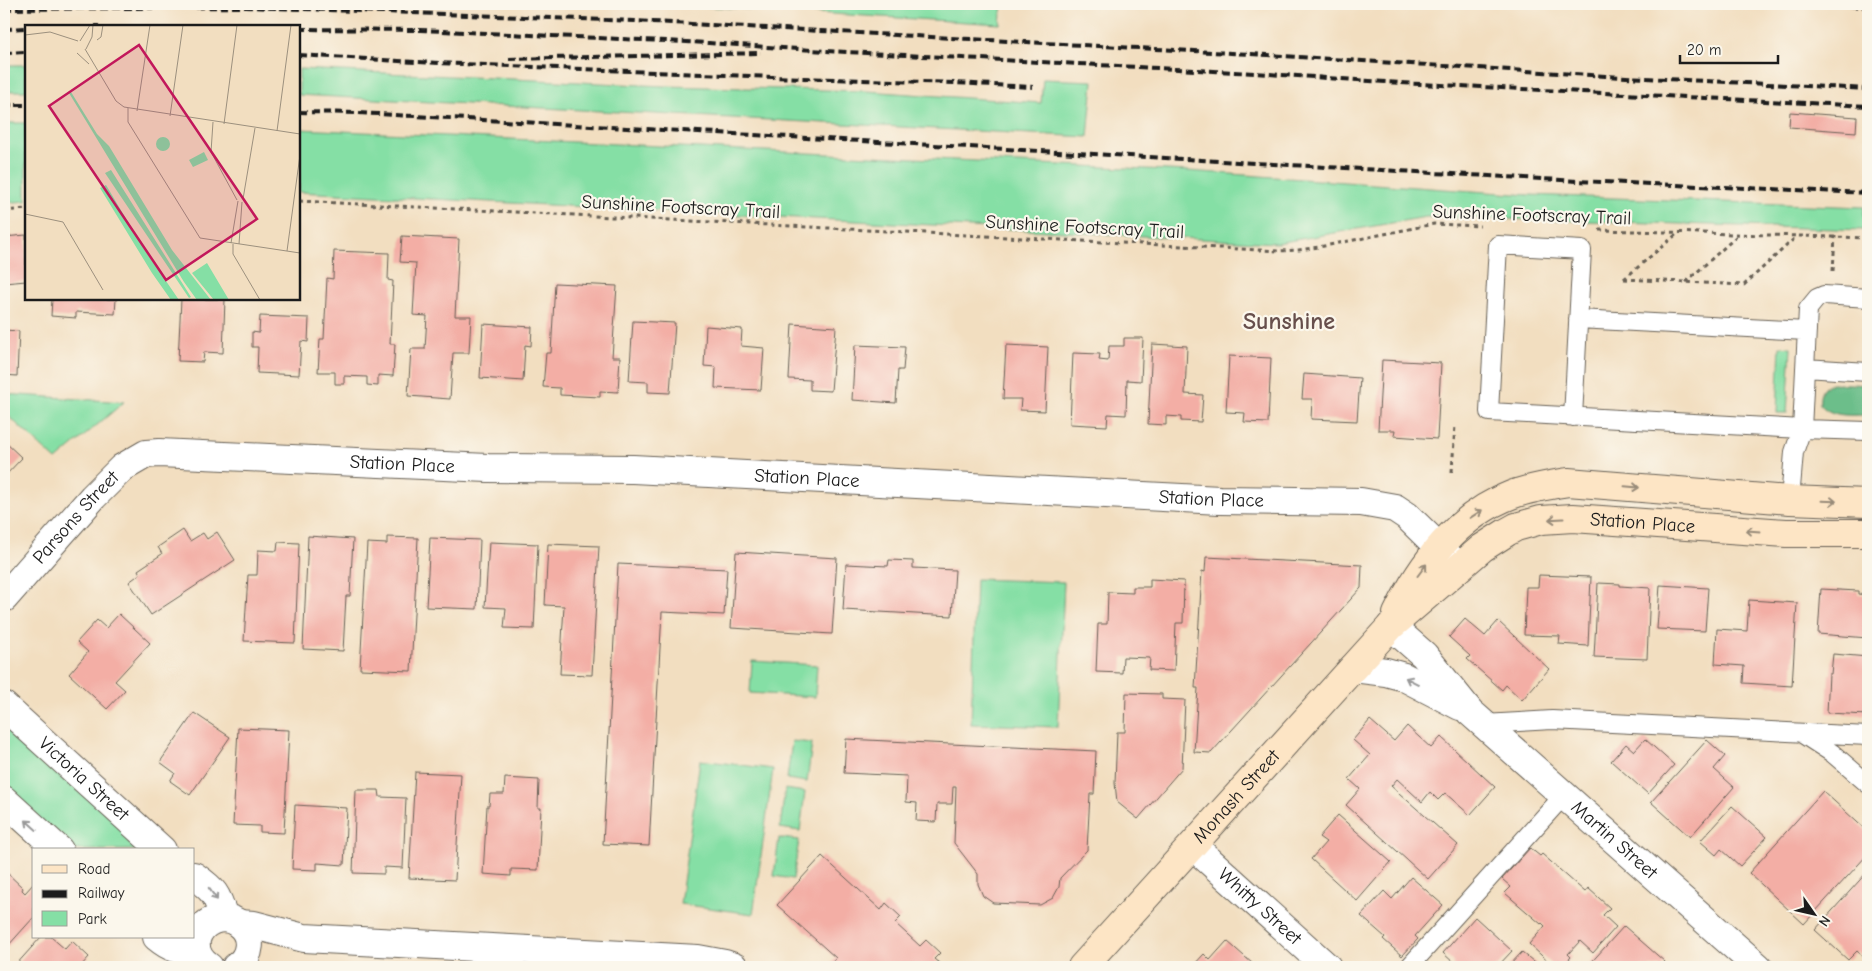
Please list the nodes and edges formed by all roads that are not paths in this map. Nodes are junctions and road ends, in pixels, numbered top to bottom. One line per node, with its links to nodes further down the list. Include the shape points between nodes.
1 (1868, 298): 3 (lane, via 1824,295 1817,298 1808,309)
2 (1578, 319): 3 (lane); 6 (lane); 6 (lane, via 1582,250 1498,245 1489,412)
3 (1807, 331): 4 (lane)
4 (1805, 368): 5 (lane); 7 (lane)
5 (1868, 372)
6 (1573, 417): 7 (lane)
7 (1802, 429): 8 (lane); 10 (lane, via 1794,452)
8 (1868, 431)
9 (159, 453): 14 (street, Station Place, via 488,468 633,469 1220,500 1360,502 1395,508); 16 (street, Parsons Street, via 146,454 122,468)
10 (1790, 500): 11 (main road, Station Place, one-way to 11); 12 (main road); 14 (main road, Station Place, one-way to 10, via 1464,522 1495,503 1512,495 1568,482)
11 (1868, 503)
12 (1786, 533): 13 (main road, Station Place); 15 (main road, Station Place, one-way to 15, via 1573,518 1541,520 1507,532)
13 (1868, 533)
14 (1440, 546): 15 (street, Station Place); 17 (main road, Monash Street, one-way to 14, via 1411,585)
15 (1459, 567): 17 (main road, Monash Street)
16 (4, 598)
17 (1391, 626): 18 (main road, Monash Street); 20 (street, Martin Street, via 1424,655)
18 (1353, 668): 20 (street, Martin Street, one-way to 18, via 1404,678); 26 (main road, Monash Street)
19 (4, 706): 28 (street, Victoria Street)
20 (1477, 718): 21 (lane); 24 (street, Martin Street)
21 (1801, 733): 22 (lane); 23 (lane, via 1832,753)
22 (1868, 736)
23 (1868, 784)
24 (1565, 794): 38 (lane); 39 (street, Martin Street)
25 (4, 800): 27 (street, one-way to 25)
26 (1193, 846): 36 (main road, Monash Street); 37 (street, Whitty Street)
27 (57, 848)
28 (160, 848)
29 (195, 877): 30 (street, one-way to 30, via 216,895)
30 (231, 921): 32 (street); 33 (street, via 216,919 203,926 199,933); 34 (street, via 247,935 249,942)
31 (157, 938): 33 (street, via 172,948)
32 (304, 938): 34 (street); 35 (street, via 698,959)
33 (202, 958)
34 (241, 961)
35 (734, 967)
36 (1082, 967)
37 (1327, 967)
38 (1409, 967)
39 (1758, 967)

